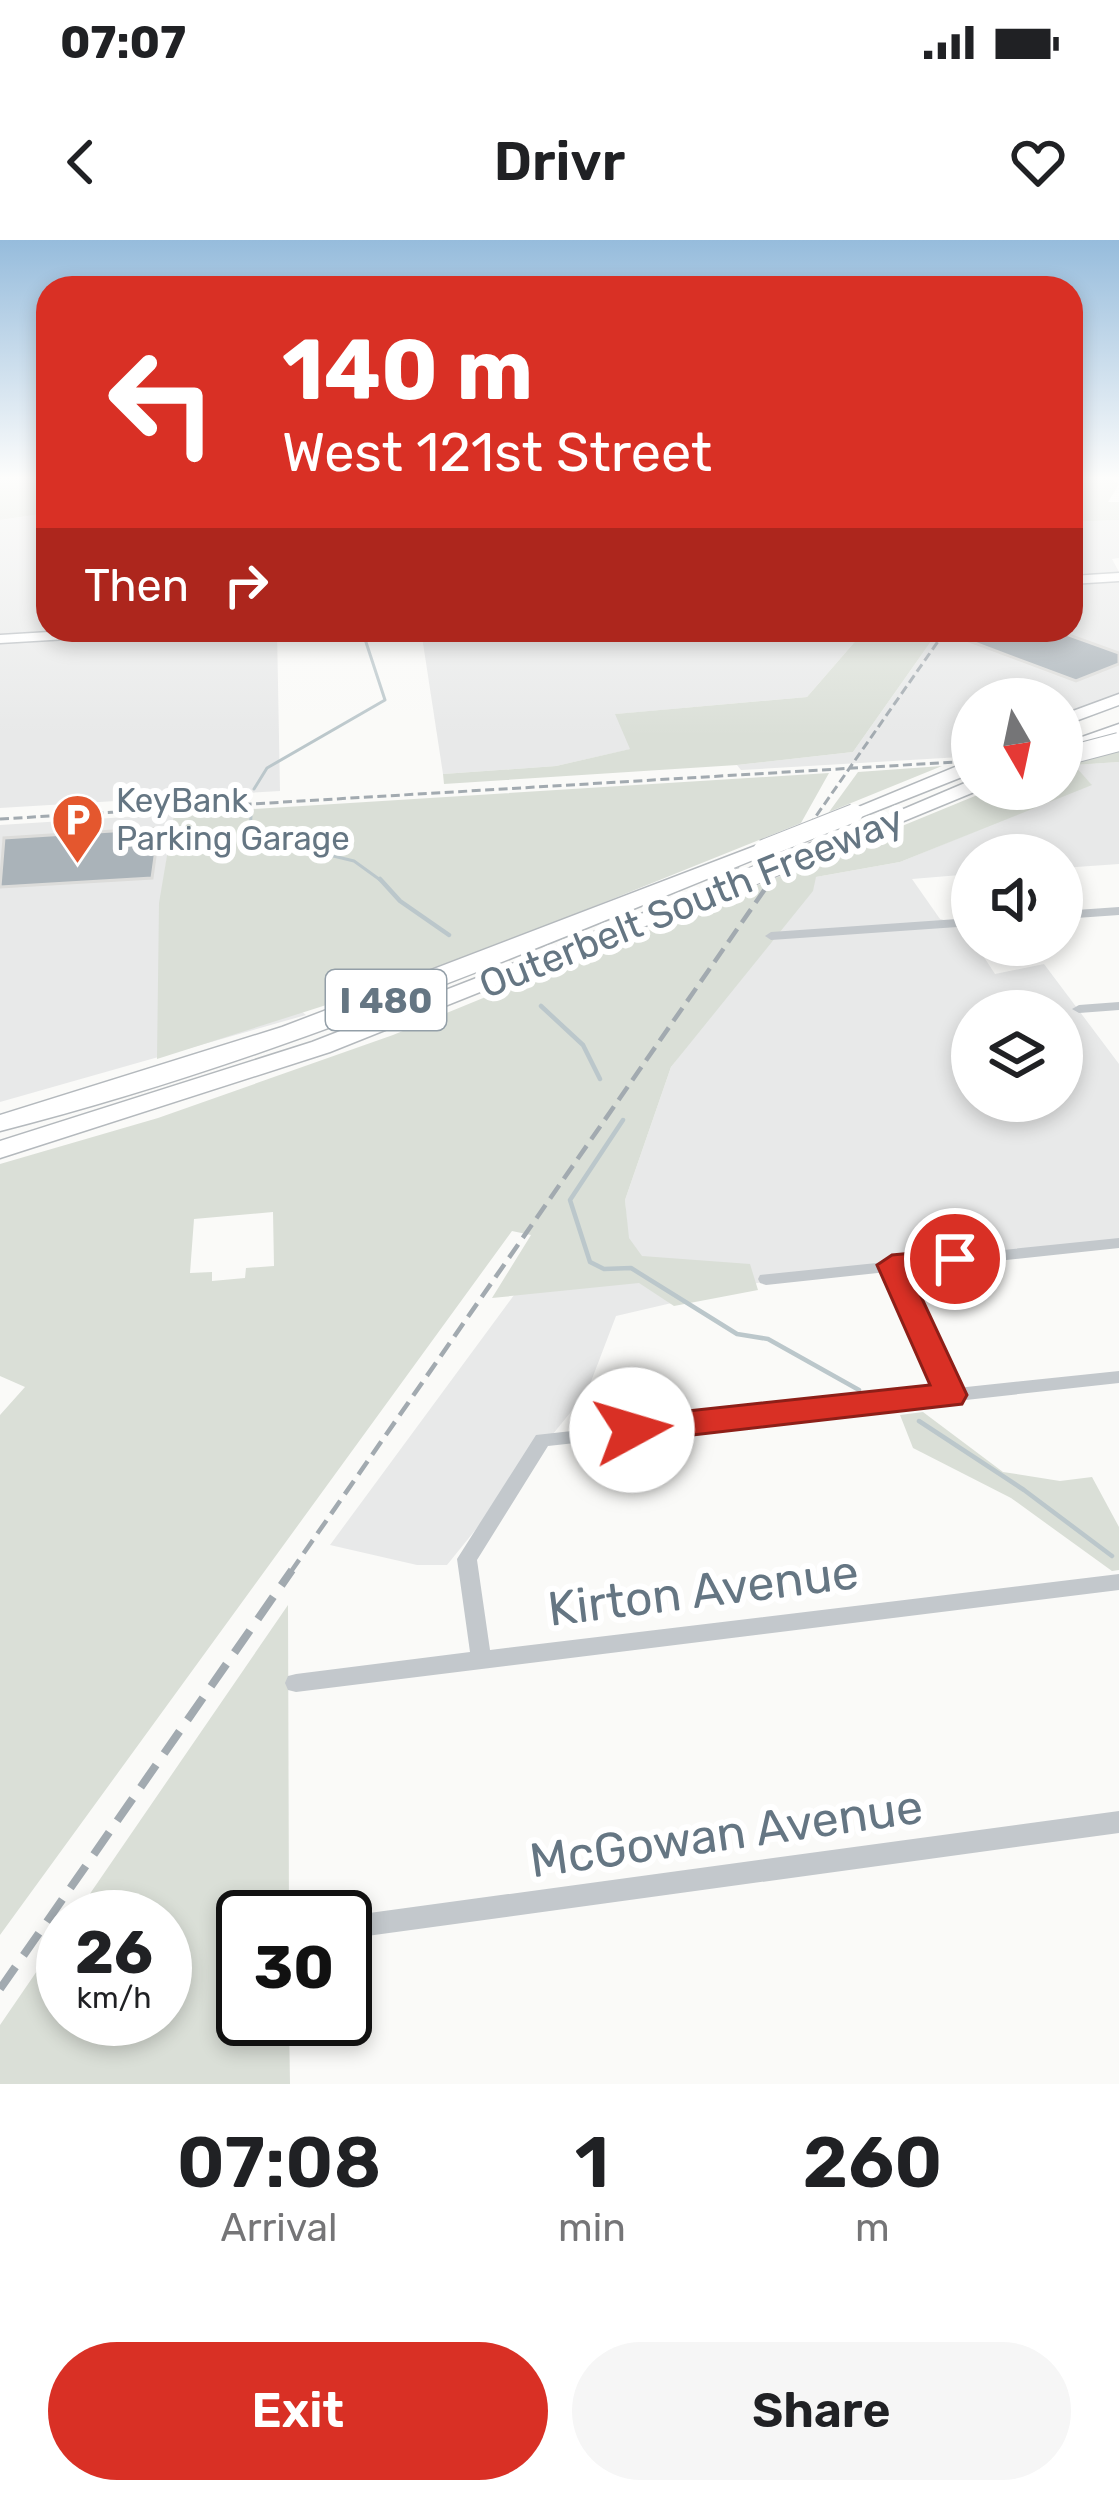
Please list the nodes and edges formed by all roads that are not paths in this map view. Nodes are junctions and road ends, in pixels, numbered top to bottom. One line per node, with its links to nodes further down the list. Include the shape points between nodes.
1 (1119, 577): 2 (main road)
2 (1083, 579)
3 (36, 637): 4 (main road)
4 (0, 639)
5 (1119, 699): 7 (highway)
6 (1119, 712): 8 (highway)
7 (1083, 713)
8 (1083, 724)
9 (1119, 729): 10 (highway, bridge)
10 (1083, 742)
11 (1119, 742): 12 (highway, bridge)
12 (1083, 749)
13 (951, 775): 21 (highway, Outerbelt South Freeway / I 480, bridge, via 387,1000)
14 (951, 795): 22 (highway, Outerbelt South Freeway / I 480, bridge, via 399,1019)
15 (1119, 911): 16 (street)
16 (1083, 914)
17 (951, 923): 18 (street)
18 (772, 936)
19 (1119, 1006): 20 (street)
20 (1083, 1009)
21 (0, 1124)
22 (0, 1150)
23 (1119, 1243): 24 (street)
24 (892, 1265): 25 (street); 27 (street)
25 (766, 1279)
26 (1119, 1377): 27 (street)
27 (951, 1395): 29 (street, via 542,1440 467,1559)
28 (1119, 1582): 29 (street, Kirton Avenue)
29 (481, 1659): 30 (street, Kirton Avenue)
30 (296, 1683)
31 (1119, 1822): 32 (street, McGowan Avenue)
32 (372, 1923)

